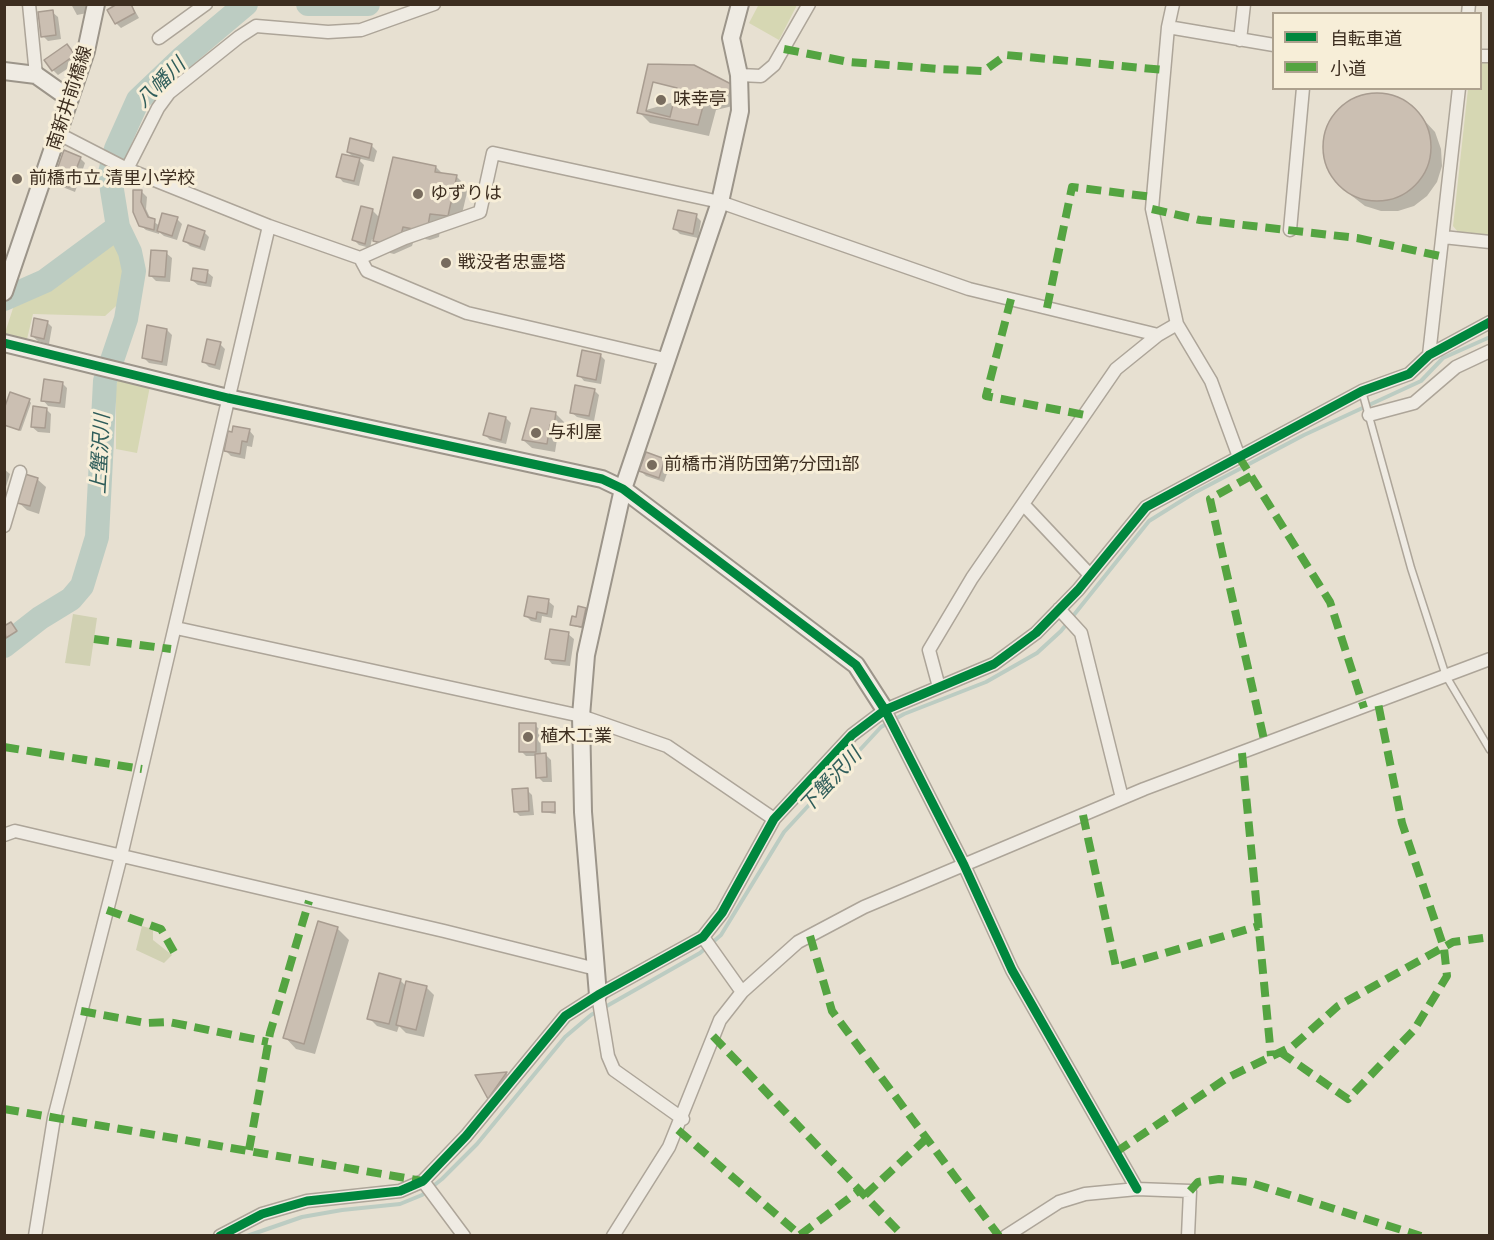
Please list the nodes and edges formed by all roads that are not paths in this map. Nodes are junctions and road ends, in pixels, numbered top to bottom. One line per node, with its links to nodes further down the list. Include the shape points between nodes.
1 (29, 4): 14 (street)
2 (96, 4): 18 (street, 南新井前橋線)
3 (206, 4): 10 (street)
4 (434, 4): 20 (street, via 361,30 328,32 256,26 169,93)
5 (740, 4): 15 (street, via 731,38)
6 (809, 4): 15 (street, via 774,65 761,76)
7 (1173, 4): 9 (street)
8 (1244, 4): 11 (street)
9 (1168, 27): 11 (street); 29 (street, via 1152,209)
10 (159, 38)
11 (1240, 40): 12 (street)
12 (1272, 45)
13 (4, 71): 14 (street)
14 (36, 75): 18 (street)
15 (739, 75): 21 (street, via 740,111)
16 (1304, 90): 23 (street)
17 (1459, 90): 24 (street)
18 (70, 99): 19 (street, 南新井前橋線)
19 (59, 134): 20 (street); 27 (street, 南新井前橋線)
20 (124, 168): 22 (street)
21 (720, 202): 26 (street, via 494,153 480,212); 30 (street, via 969,289); 34 (street)
22 (269, 226): 26 (street); 36 (street)
23 (1290, 230)
24 (1443, 237): 25 (street); 33 (street)
25 (1490, 242)
26 (360, 258): 34 (street, via 368,271 467,313)
27 (6, 288)
28 (1490, 322): 33 (street)
29 (1177, 324): 30 (street); 38 (street, via 1211,381)
30 (1158, 335): 41 (street, via 1116,369)
31 (4, 343): 36 (street)
32 (1490, 351): 37 (street, via 1456,367 1414,403)
33 (1429, 354): 35 (street, via 1409,374)
34 (665, 359): 40 (street)
35 (1362, 391): 37 (lane); 38 (street)
36 (228, 398): 40 (street, via 602,479); 45 (street)
37 (1369, 415): 47 (lane, via 1411,568)
38 (1239, 458): 43 (street, via 1146,507)
39 (20, 471): 42 (street)
40 (623, 489): 49 (street, via 856,665); 50 (street, via 586,655)
41 (1023, 504): 43 (street); 48 (street, via 929,650)
42 (4, 526)
43 (1090, 575): 44 (street)
44 (1059, 609): 48 (street, via 1036,633 994,664); 52 (street, via 1081,633)
45 (176, 628): 50 (street); 55 (street)
46 (1490, 659): 47 (street)
47 (1446, 676): 51 (lane); 52 (street)
48 (939, 687): 49 (street)
49 (885, 710): 53 (street, via 852,735); 56 (street)
50 (581, 716): 53 (street, via 667,746); 58 (street, via 583,812)
51 (1490, 750)
52 (1122, 798): 56 (street)
53 (774, 819): 57 (street, via 722,914)
54 (4, 835): 55 (street, via 15,831)
55 (121, 856): 58 (street); 64 (street, via 54,1118)
56 (964, 865): 59 (street, via 864,907 798,942); 63 (street, via 1012,970)
57 (703, 937): 59 (street); 60 (street)
58 (596, 969): 60 (street)
59 (742, 992): 61 (street, via 720,1020)
60 (598, 995): 61 (street, via 614,1070); 62 (street, via 565,1016 466,1136)
61 (683, 1119): 67 (street)
62 (423, 1181): 65 (street, via 400,1191 307,1201 262,1214); 66 (street)
63 (1137, 1189): 68 (street, via 1085,1194 1059,1202); 69 (street, via 1190,1191)
64 (35, 1236)
65 (220, 1236)
66 (464, 1236)
67 (613, 1236)
68 (1006, 1236)
69 (1188, 1236)

